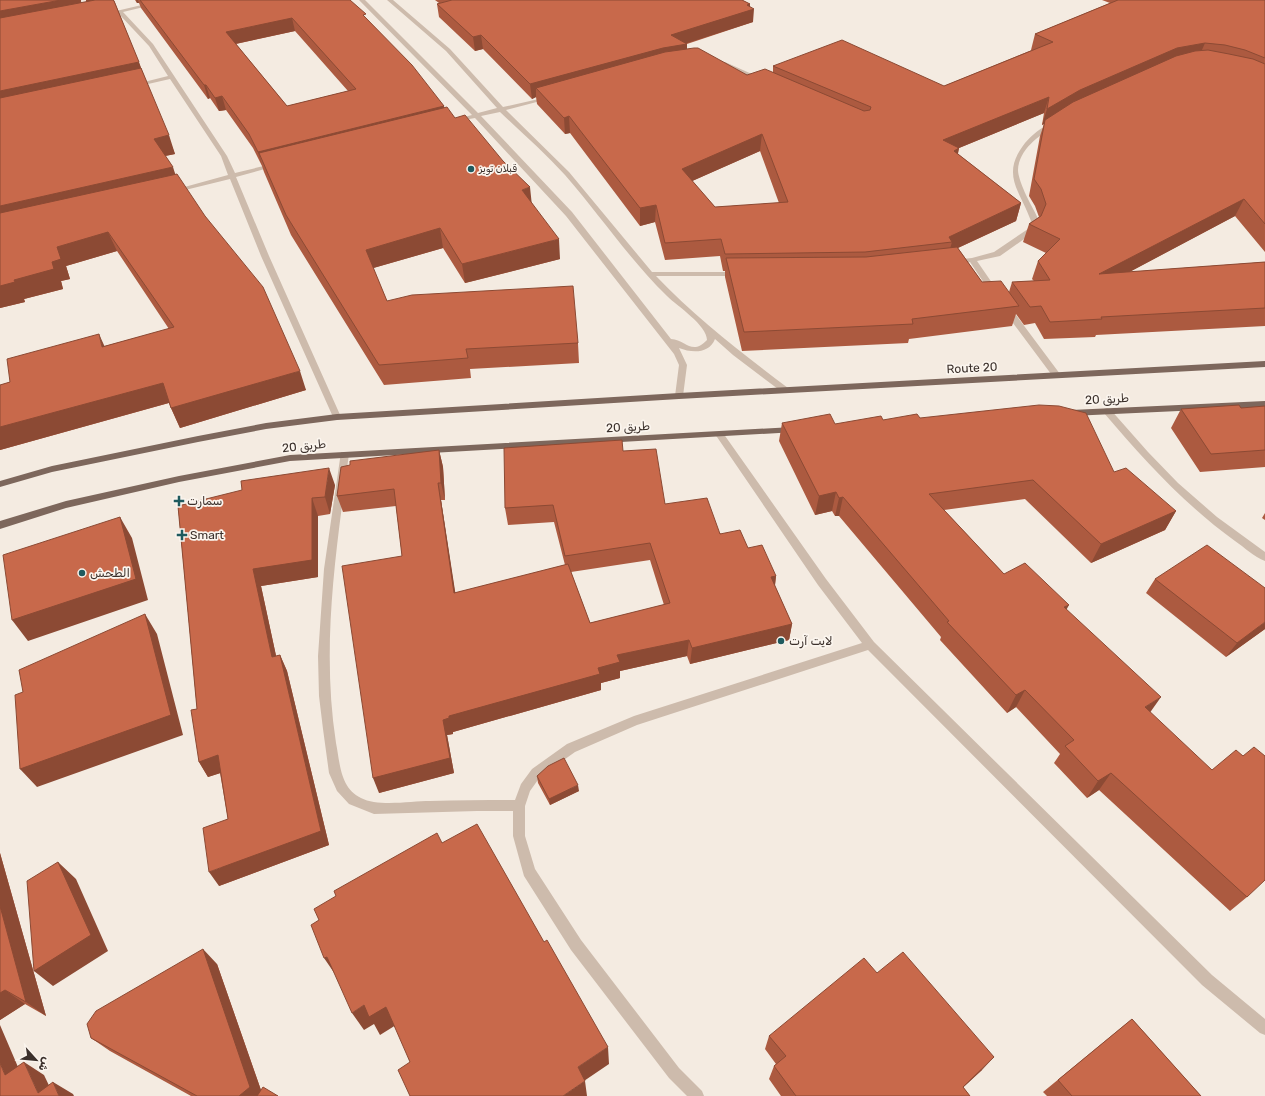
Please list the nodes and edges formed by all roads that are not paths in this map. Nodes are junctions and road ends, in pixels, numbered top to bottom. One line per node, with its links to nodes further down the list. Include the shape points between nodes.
1 (170, 0): 4 (street)
2 (362, 0): 12 (street)
3 (390, 0): 11 (street, via 448,50)
4 (119, 11): 5 (street); 7 (street, via 151,45)
5 (106, 13)
6 (720, 62): 8 (street)
7 (172, 76): 9 (street); 16 (street, via 224,156)
8 (767, 83)
9 (127, 86)
10 (559, 94): 11 (street)
11 (502, 110): 12 (street); 21 (street, via 567,173)
12 (477, 116): 14 (street); 23 (street, via 569,214)
13 (1059, 120): 18 (street, via 1034,136 1020,154 1015,170 1020,189 1035,221 1031,230 997,254)
14 (449, 122)
15 (282, 164): 16 (street)
16 (234, 177): 17 (street); 31 (street, via 265,256)
17 (166, 192)
18 (972, 260): 19 (street); 25 (street)
19 (949, 262)
20 (749, 273): 21 (street)
21 (650, 274): 22 (street)
22 (705, 326): 23 (street, via 711,340 706,347 700,349 687,350); 26 (street)
23 (665, 336): 27 (street, via 678,353 683,365)
24 (1265, 364): 25 (main road, Route 20)
25 (1057, 376): 26 (main road, Route 20)
26 (785, 390): 27 (main road, Route 20)
27 (679, 396): 31 (main road, طريق 20)
28 (1265, 404): 29 (main road, طريق 20)
29 (1107, 411): 30 (main road, طريق 20); 37 (street, via 1143,454 1185,496)
30 (1060, 414)
31 (337, 417): 35 (main road, طريق 20, via 266,426 52,469)
32 (799, 430): 33 (main road, طريق 20)
33 (720, 434): 34 (main road, طريق 20); 38 (street, via 822,582)
34 (344, 454): 36 (main road, طريق 20, via 290,458 179,479 66,505); 39 (street, via 331,552 324,635 324,686 338,783 350,799 360,805 374,808 477,804)
35 (0, 484)
36 (0, 525)
37 (1265, 557)
38 (870, 645): 39 (street, via 634,721 571,748 536,773 525,788); 40 (street, via 1207,980)
39 (519, 806): 41 (street, via 519,836 529,872 576,945 674,1073)
40 (1265, 1028)
41 (697, 1096)

